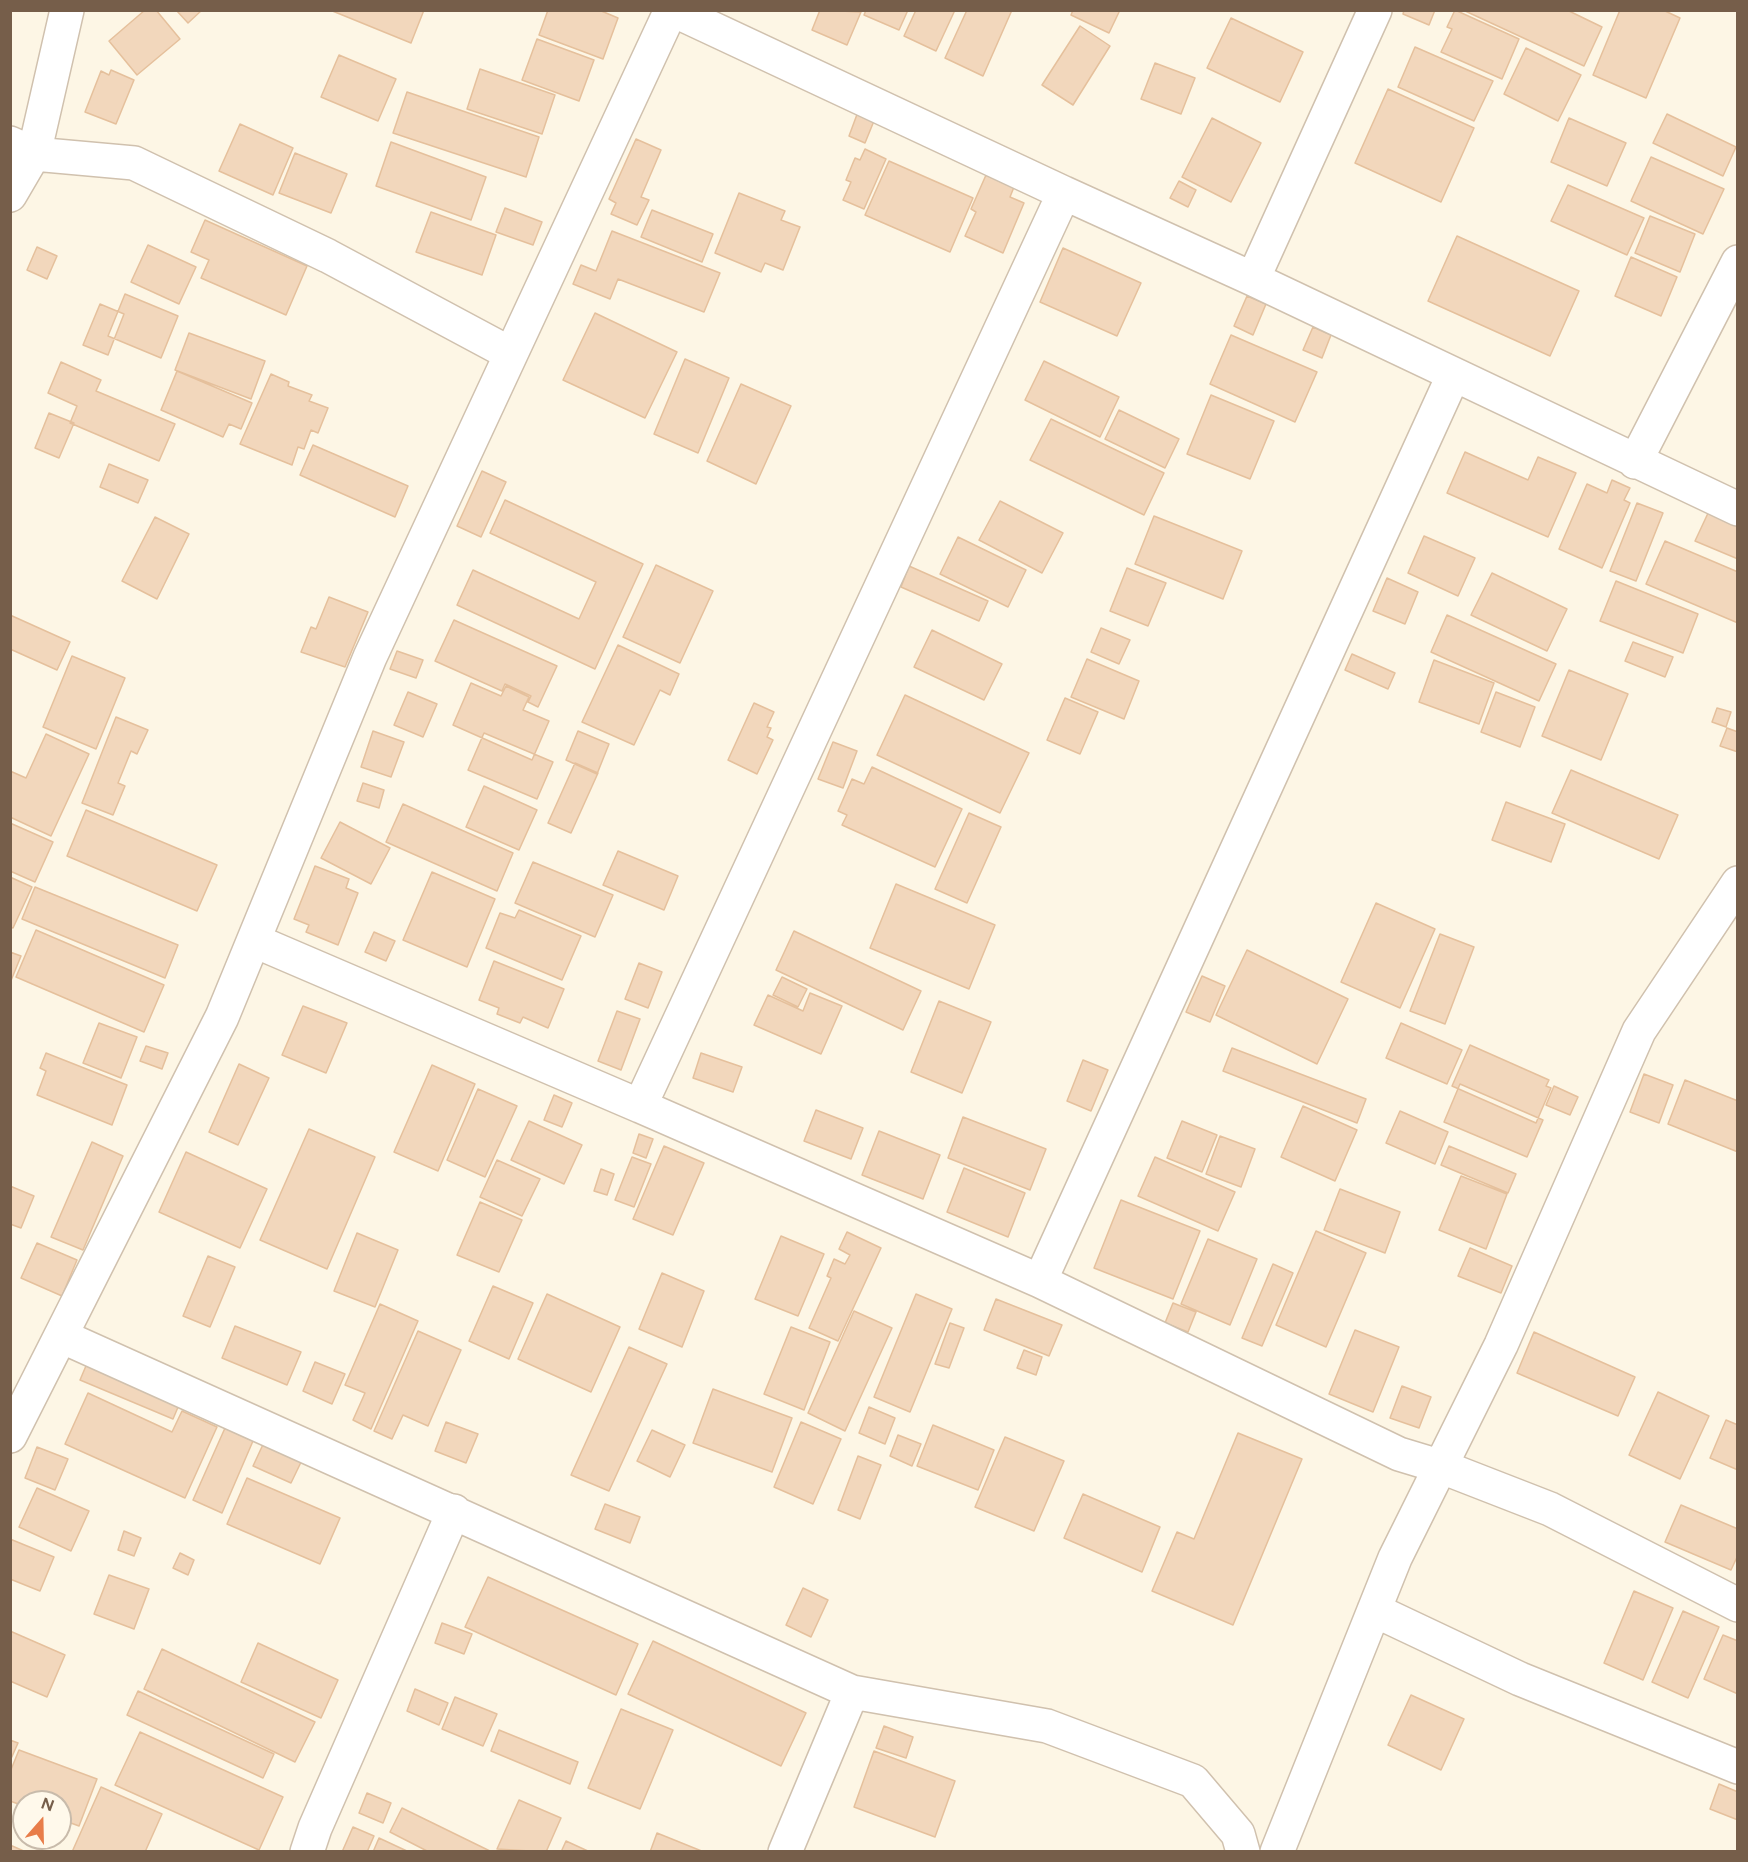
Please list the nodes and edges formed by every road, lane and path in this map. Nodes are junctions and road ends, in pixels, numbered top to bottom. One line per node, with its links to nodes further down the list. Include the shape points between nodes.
1 (67, 10): 4 (street)
2 (672, 10): 5 (street); 9 (street)
3 (1375, 10): 8 (street)
4 (22, 149): 6 (street); 9 (street, via 134,163 328,256)
5 (1064, 193): 8 (street); 15 (street)
6 (10, 195)
7 (1737, 262): 11 (street)
8 (1253, 279): 10 (street)
9 (511, 354): 14 (street, via 370,657)
10 (1453, 375): 11 (street); 16 (street)
11 (1635, 462): 12 (street)
12 (1737, 509)
13 (1737, 883): 19 (street, via 1639,1031 1502,1345)
14 (255, 941): 15 (street); 17 (street, via 222,1017)
15 (640, 1106): 16 (street)
16 (1040, 1281): 19 (street, via 1399,1454)
17 (61, 1336): 18 (street); 20 (street)
18 (11, 1434)
19 (1442, 1467): 21 (street, via 1550,1509); 22 (street, via 1395,1558)
20 (454, 1511): 23 (street); 25 (street)
21 (1737, 1605)
22 (1374, 1610): 24 (street, via 1520,1679); 28 (street)
23 (852, 1692): 26 (street); 27 (street, via 1047,1726 1193,1781 1238,1834)
24 (1737, 1767)
25 (307, 1851)
26 (784, 1851)
27 (1243, 1851)
28 (1277, 1851)

